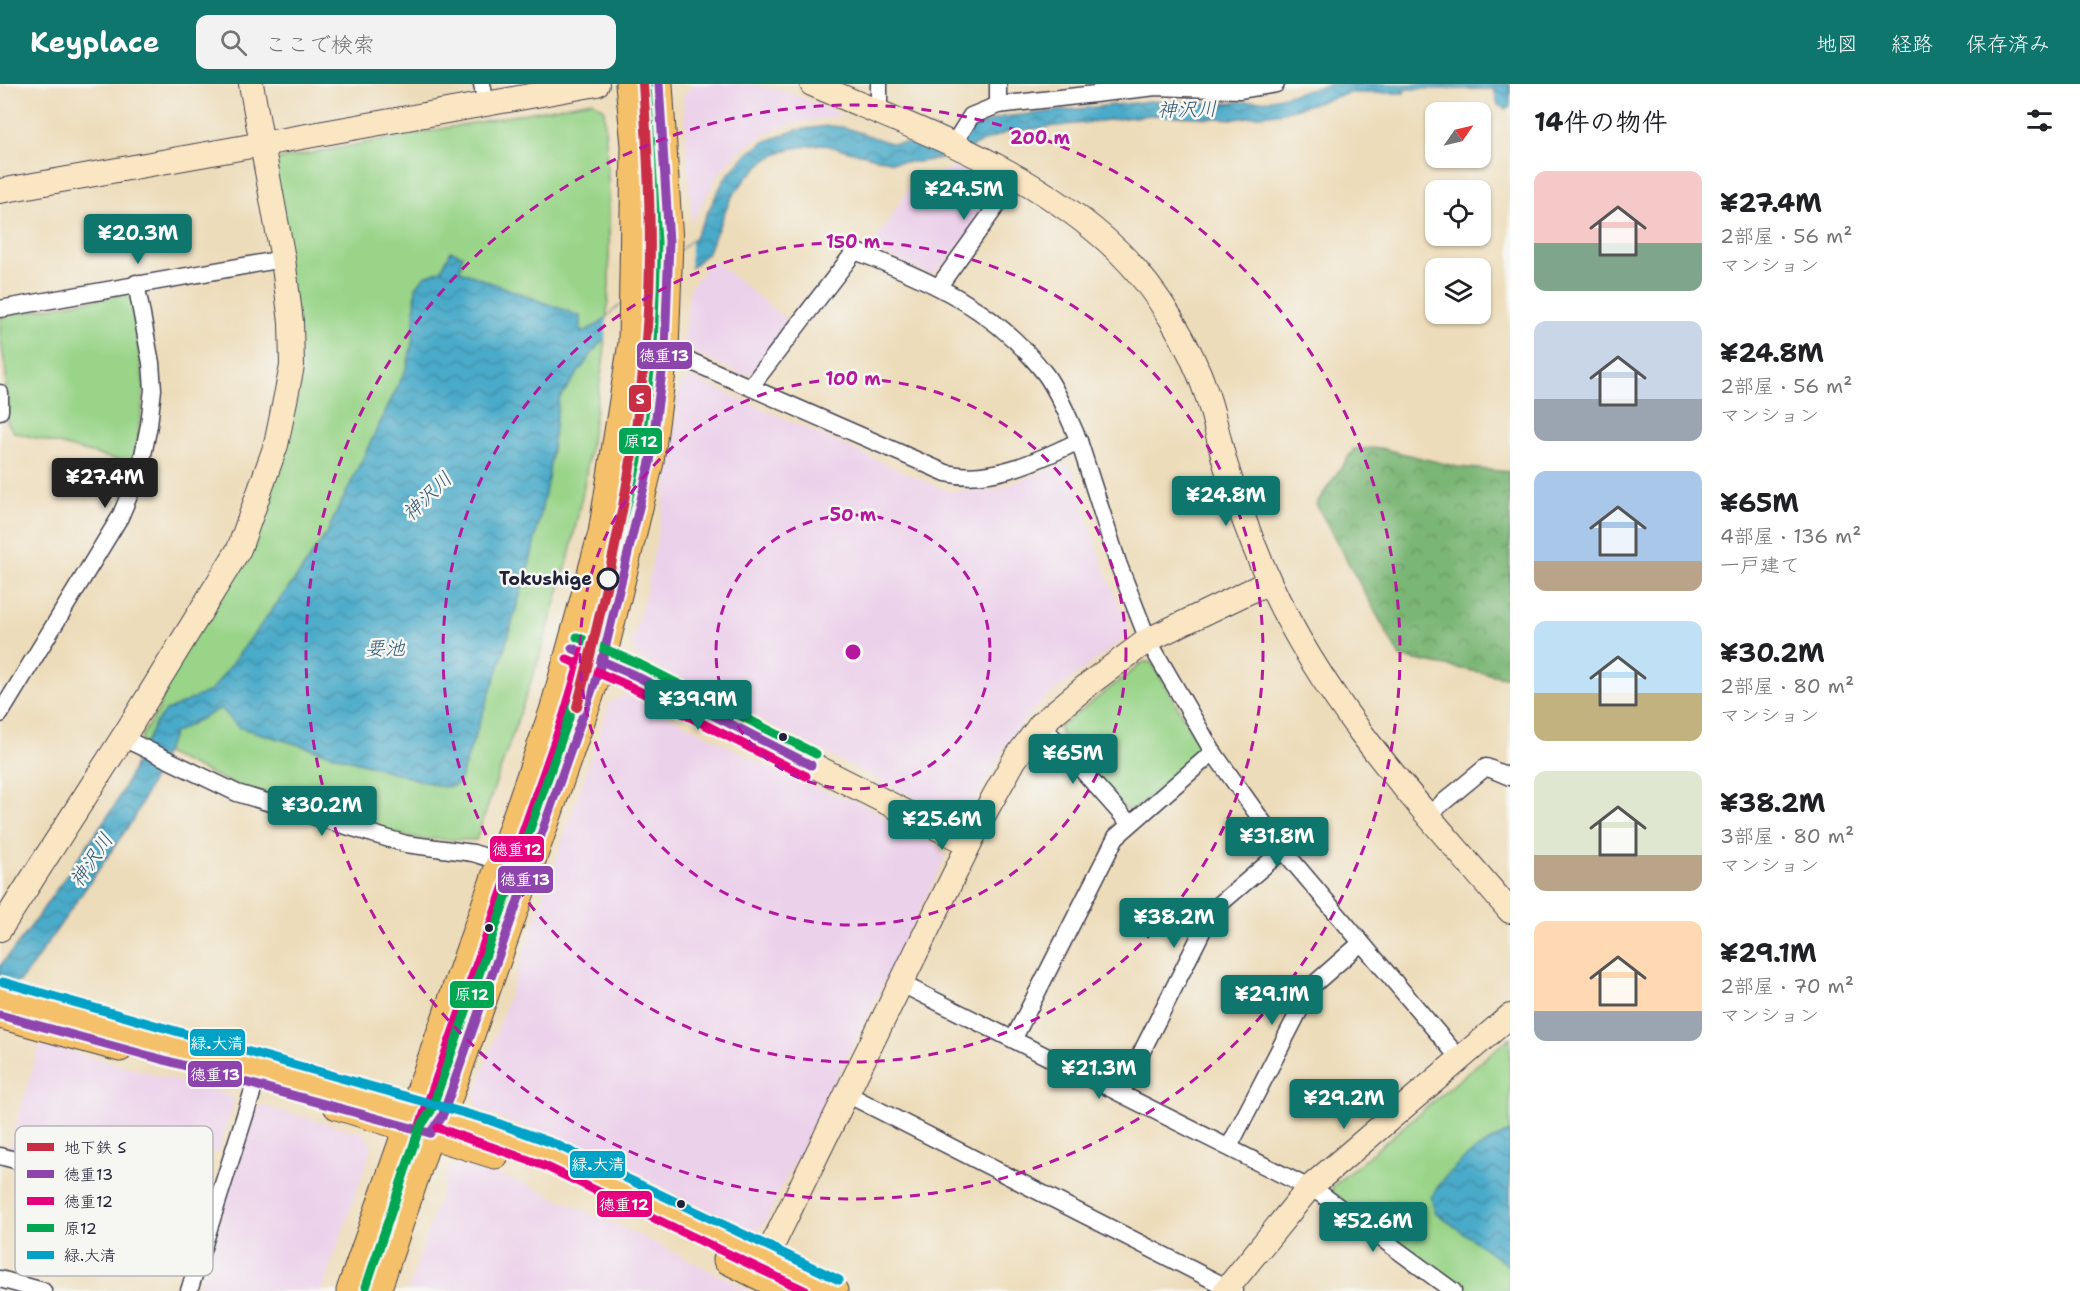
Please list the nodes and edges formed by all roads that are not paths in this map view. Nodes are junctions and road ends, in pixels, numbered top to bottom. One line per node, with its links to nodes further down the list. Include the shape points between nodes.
1 (251, 84): 14 (street)
2 (597, 84): 11 (street)
3 (629, 84): 29 (main road, via 635,145 632,327 610,495)
4 (659, 84): 22 (main road, via 668,262)
5 (812, 84): 13 (street)
6 (879, 84): 13 (street)
7 (998, 84): 12 (street)
8 (1276, 84): 9 (street, via 1239,90)
9 (1220, 86): 10 (street)
10 (1107, 88): 12 (street)
11 (484, 94): 14 (street)
12 (998, 105): 15 (street, via 971,116)
13 (879, 113): 15 (street)
14 (262, 145): 17 (street); 18 (street)
15 (953, 145): 16 (street)
16 (1018, 176): 20 (street); 27 (street, via 1086,222 1120,253 1157,298 1207,394 1226,467)
17 (0, 191)
18 (283, 259): 19 (street); 33 (street, via 292,366 261,492 239,549)
19 (136, 283): 21 (street); 31 (street, via 153,389 140,470 120,517)
20 (939, 286): 23 (street, via 855,251); 26 (street, via 982,311 1016,341 1047,376)
21 (0, 309)
22 (665, 350): 23 (street); 30 (main road, via 650,462)
23 (751, 386): 26 (street, via 961,477 986,477)
24 (0, 393): 25 (street)
25 (0, 411)
26 (1079, 441): 28 (street, via 1114,554)
27 (1269, 582): 28 (street); 36 (street, via 1294,631 1347,716)
28 (1148, 640): 32 (street); 34 (street)
29 (572, 648): 30 (street); 40 (main road, via 554,711)
30 (602, 661): 38 (street); 52 (main road)
31 (0, 714)
32 (1041, 724): 37 (street); 38 (street, via 1015,759)
33 (132, 742): 40 (street, via 237,793 406,844 473,853); 42 (street)
34 (1213, 752): 37 (street); 39 (street)
35 (1510, 777): 36 (street, via 1486,767)
36 (1428, 815): 41 (street)
37 (1130, 824): 47 (street, via 1116,837)
38 (969, 844): 44 (street)
39 (1284, 850): 43 (street); 50 (street, via 1213,910)
40 (499, 861): 52 (main road)
41 (1510, 911)
42 (4, 914)
43 (1361, 943): 48 (street); 53 (street, via 1312,986)
44 (902, 984): 47 (street); 51 (street)
45 (4, 1003): 49 (main road); 52 (main road)
46 (1510, 1016): 48 (street)
47 (1014, 1038): 50 (street)
48 (1459, 1058): 56 (street)
49 (255, 1084): 52 (main road); 57 (street)
50 (1121, 1093): 53 (street)
51 (847, 1094): 58 (street); 61 (street)
52 (423, 1121): 58 (main road, via 550,1155); 64 (main road, via 395,1167); 65 (main road); 66 (main road, via 578,1186)
53 (1229, 1146): 56 (street)
54 (0, 1156): 55 (street)
55 (15, 1160)
56 (1309, 1188): 61 (street); 68 (street)
57 (213, 1213)
58 (766, 1258): 67 (main road)
59 (194, 1276): 63 (street)
60 (0, 1280): 62 (street)
61 (1229, 1290)
62 (43, 1291)
63 (189, 1291)
64 (350, 1291)
65 (377, 1291)
66 (789, 1291)
67 (834, 1291)
68 (1453, 1291)

